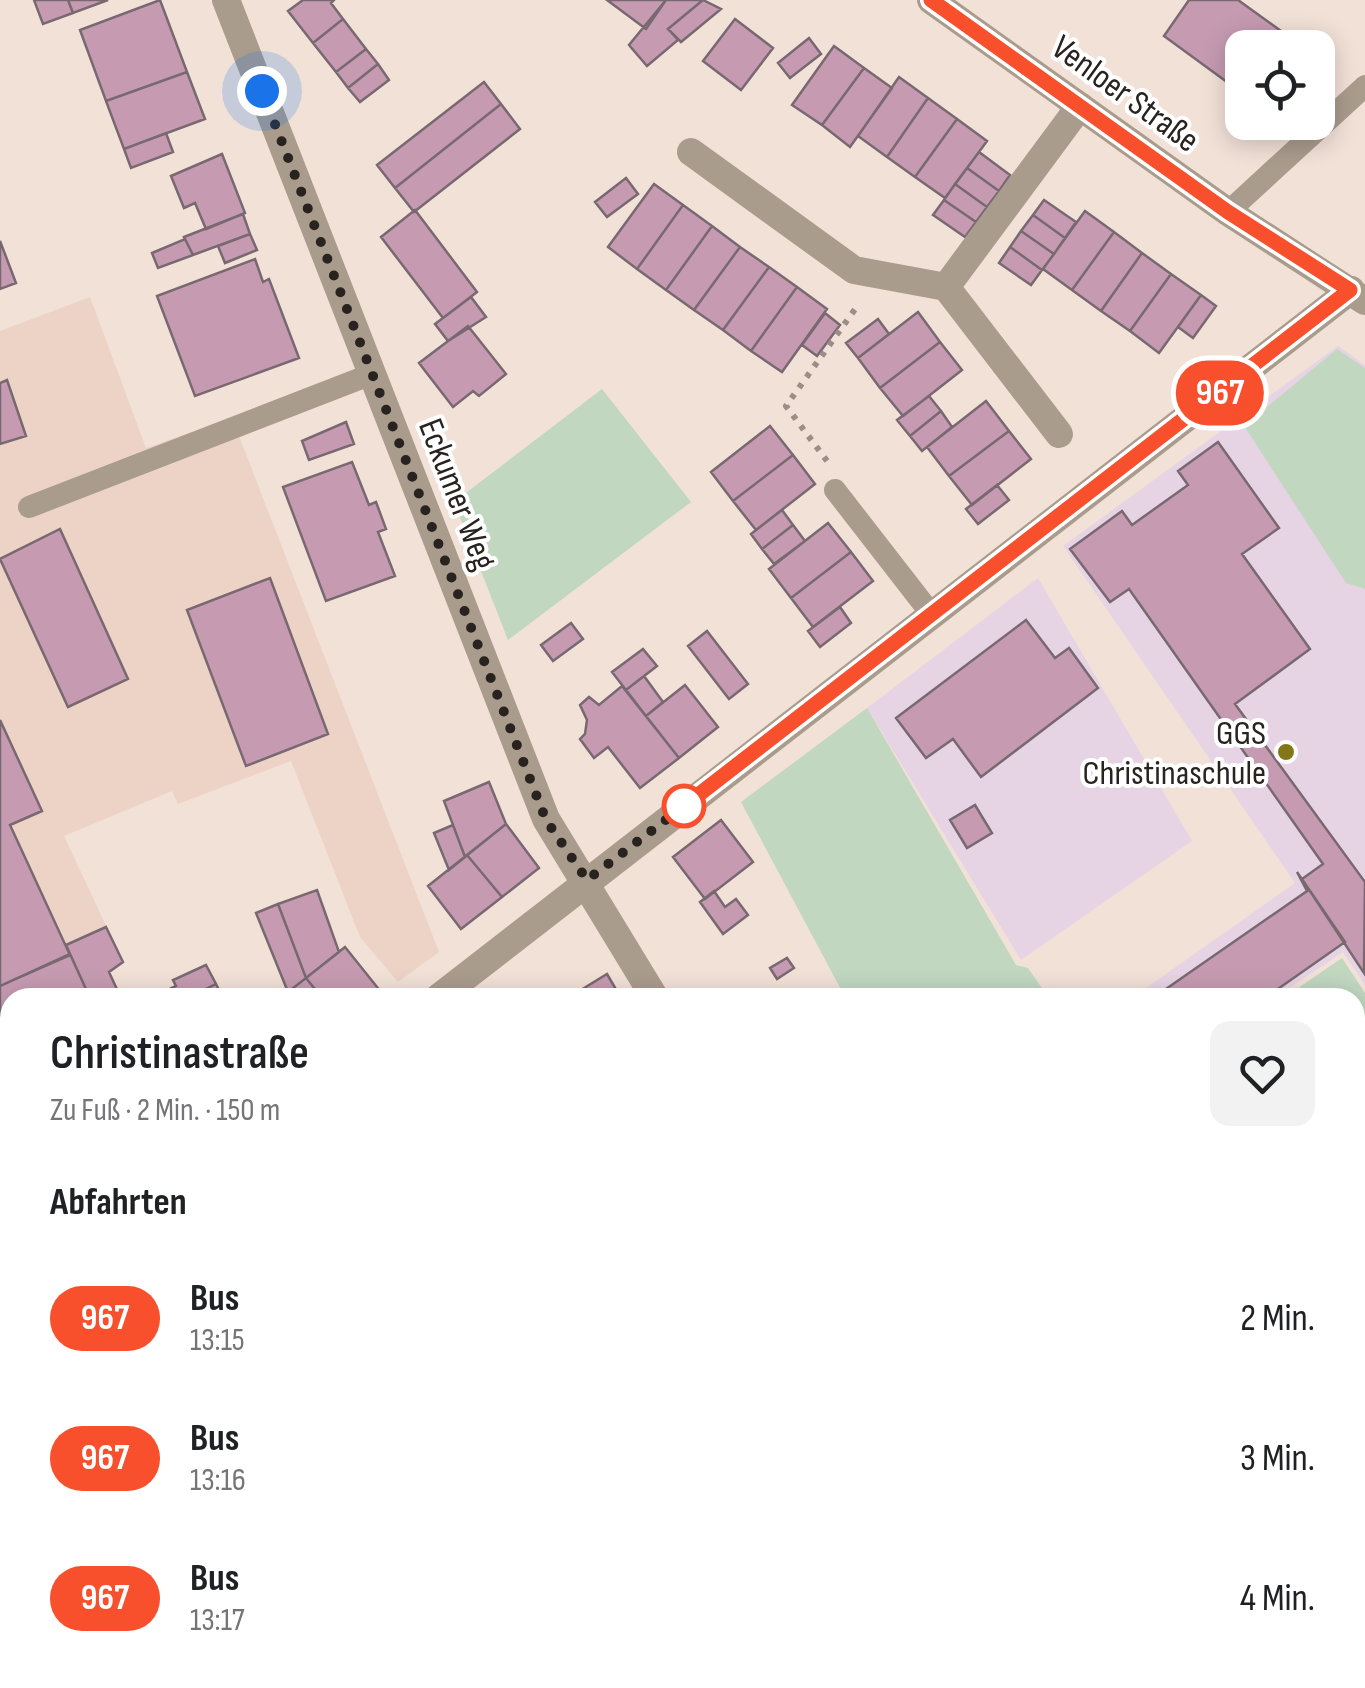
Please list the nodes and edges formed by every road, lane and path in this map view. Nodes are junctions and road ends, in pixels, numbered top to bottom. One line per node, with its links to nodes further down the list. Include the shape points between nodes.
1 (226, 0): 10 (street, Eckumer Weg)
2 (932, 0): 4 (street, Venloer Straße)
3 (1365, 86): 6 (lane)
4 (1080, 106): 6 (street, Venloer Straße); 8 (street)
5 (691, 152): 7 (street, via 854,270)
6 (1228, 212): 9 (street, Venloer Straße)
7 (875, 274): 8 (street); 12 (path, via 786,406 835,473)
8 (946, 288): 11 (street)
9 (1358, 295): 14 (street)
10 (372, 374): 13 (lane); 15 (street, Eckumer Weg, via 546,820)
11 (1059, 434)
12 (835, 490): 14 (lane)
13 (29, 507)
14 (932, 615): 15 (street)
15 (587, 880): 16 (street); 17 (street, Eckumer Weg)
16 (451, 988)
17 (649, 988)

